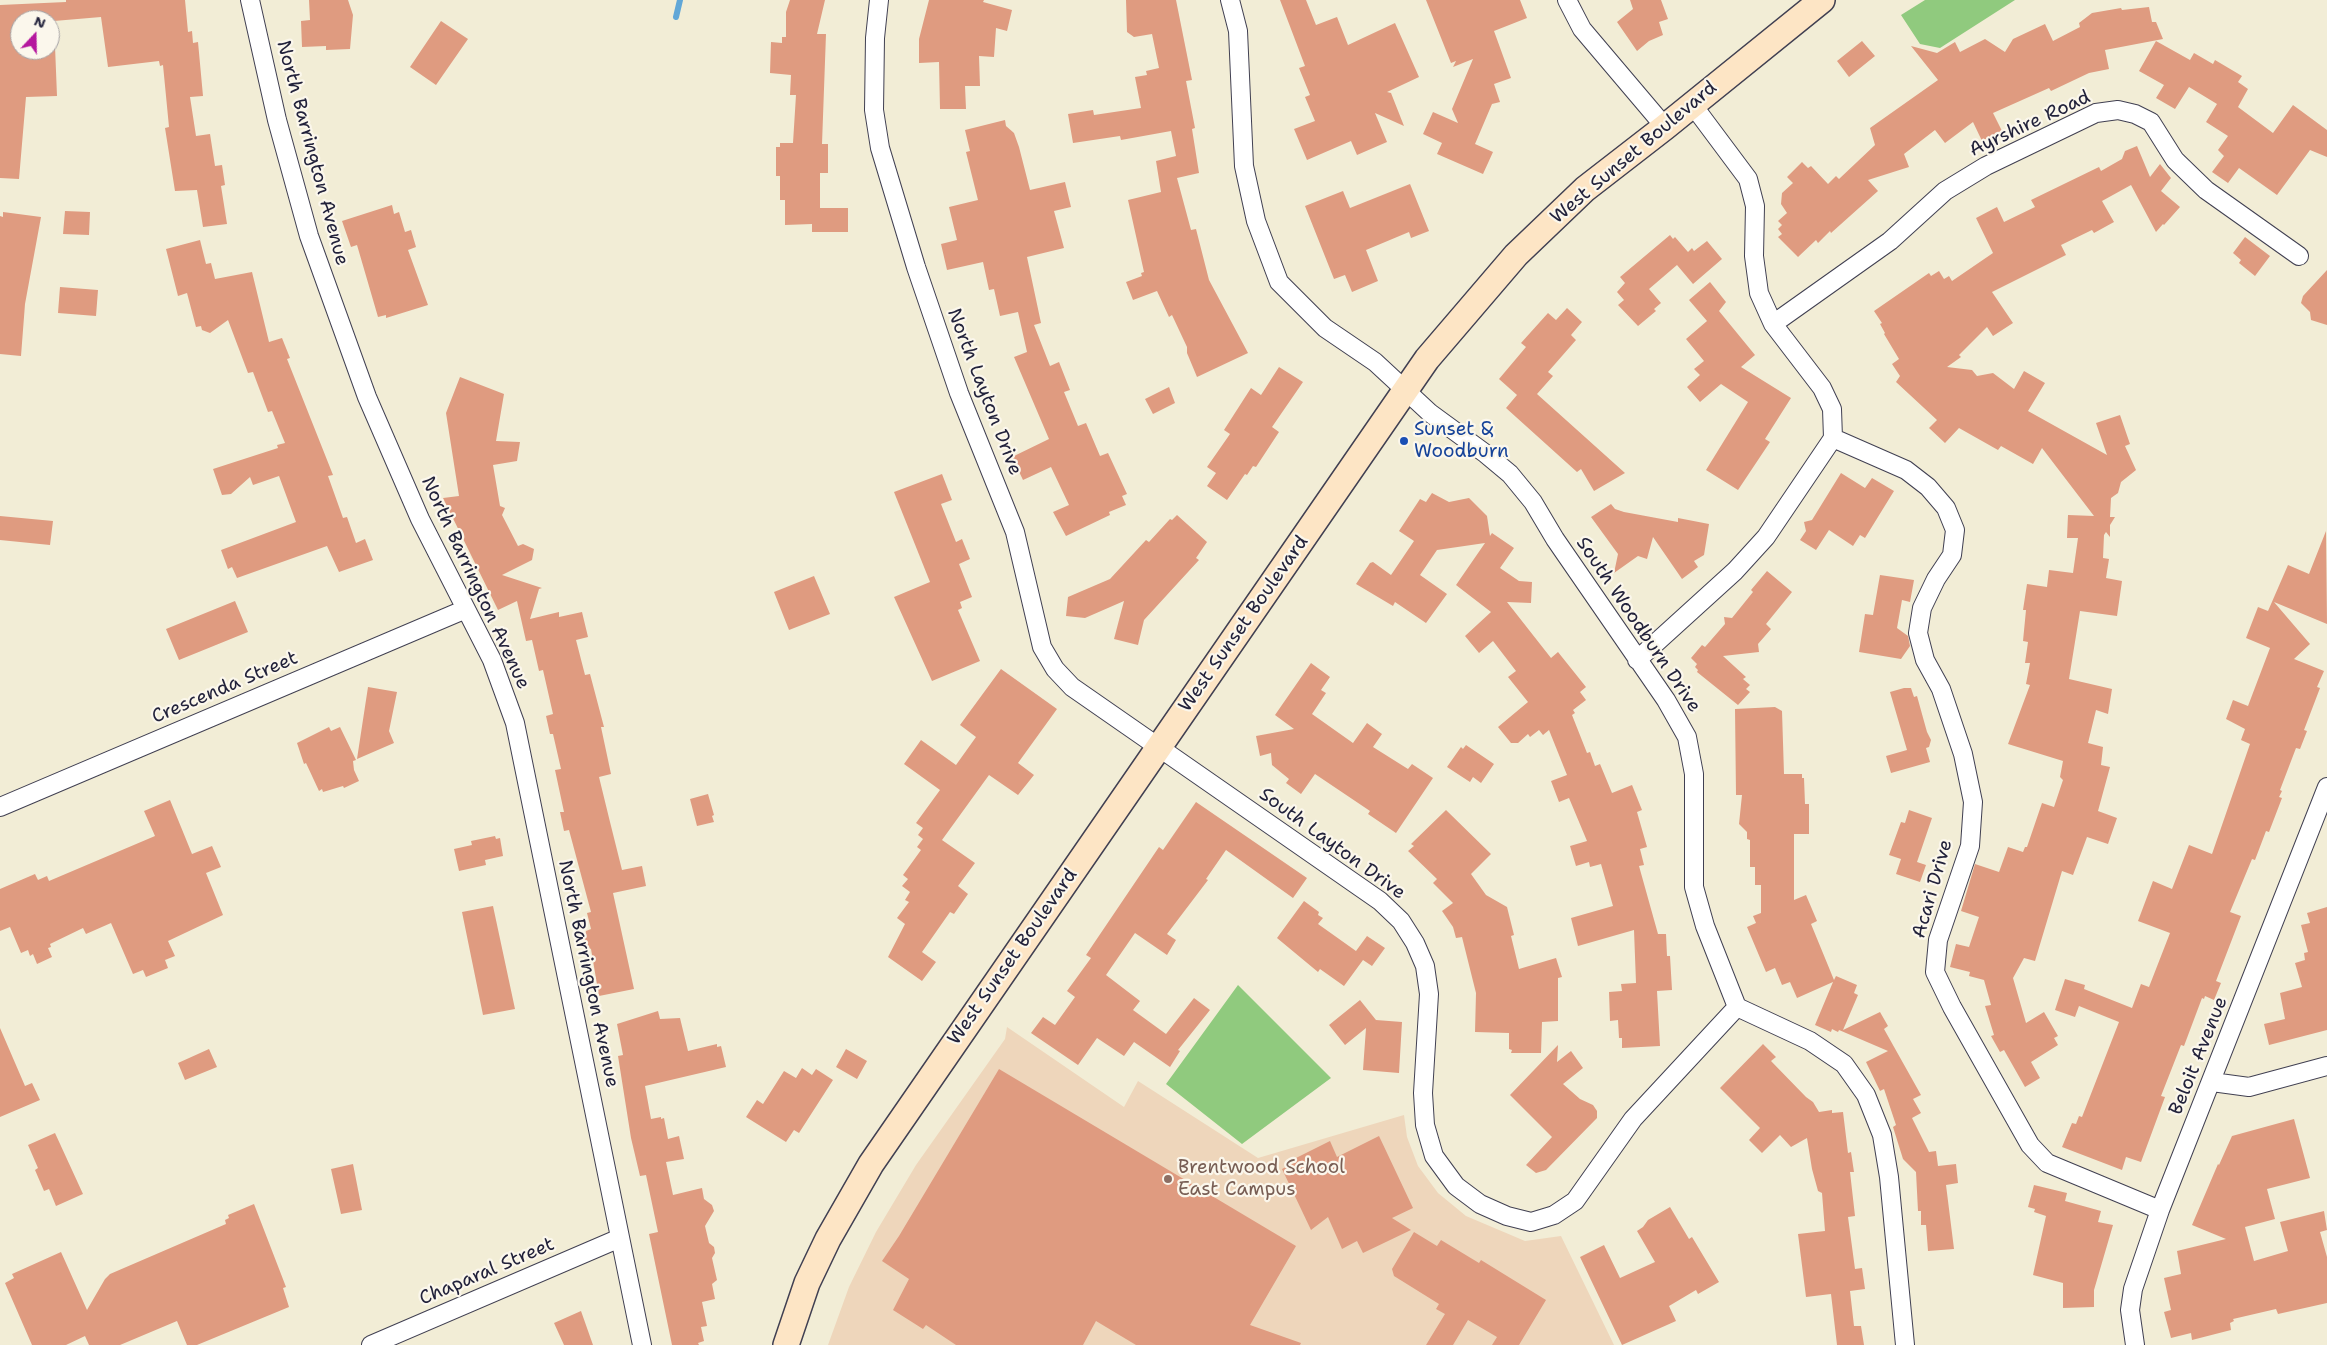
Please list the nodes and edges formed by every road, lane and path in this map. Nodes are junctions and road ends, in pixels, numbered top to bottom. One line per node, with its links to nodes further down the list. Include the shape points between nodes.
1 (250, 0): 12 (street, North Barrington Avenue, via 277,120 312,245 367,396 420,518)
2 (880, 0): 14 (street, North Layton Drive, via 875,38 874,110 880,148 959,393 1015,532 1042,647 1055,669 1072,687)
3 (1230, 0): 10 (street, South Woodburn Drive, via 1238,31 1244,166 1256,220 1279,282 1325,328 1375,362)
4 (1567, 0): 7 (street, via 1582,29)
5 (1822, 0): 6 (main road, West Sunset Boulevard)
6 (1692, 104): 7 (main road, West Sunset Boulevard); 9 (street, via 1748,179 1755,206 1754,256 1758,293)
7 (1665, 127): 10 (main road, West Sunset Boulevard, via 1585,189 1516,255 1472,304)
8 (2299, 256): 9 (street, Ayrshire Road, via 2206,190 2175,160 2151,122 2118,110 2096,113 1986,166 1944,191 1890,241)
9 (1773, 324): 11 (street, via 1822,388 1832,408)
10 (1405, 389): 13 (street, South Woodburn Drive, via 1430,413 1510,474 1533,502); 14 (main road, West Sunset Boulevard, via 1348,476)
11 (1833, 438): 13 (street, via 1766,537 1735,571); 20 (street, Acari Drive, via 1906,470 1928,486 1946,508 1956,530 1952,555 1922,608 1918,633 1925,660 1942,689 1963,754 1972,802 1970,846 1938,940 1936,972 1952,1007 2030,1145 2047,1163)
12 (466, 609): 16 (street, Crescenda Street); 21 (street, North Barrington Avenue, via 492,660 515,723)
13 (1637, 660): 17 (street, South Woodburn Drive, via 1666,700 1687,737 1694,774 1694,887 1704,926)
14 (1157, 747): 17 (street, South Layton Drive, via 1380,901 1401,921 1416,942 1425,966 1429,994 1423,1093 1425,1125 1434,1156 1456,1186 1480,1204 1506,1216 1531,1222 1554,1215 1575,1201 1633,1119); 24 (main road, West Sunset Boulevard, via 870,1164 807,1283)
15 (2327, 788): 19 (street, Beloit Avenue)
16 (0, 807)
17 (1737, 1007): 25 (street, via 1810,1042 1844,1064 1866,1095 1882,1135 1888,1168)
18 (2327, 1066): 19 (street, via 2249,1087)
19 (2212, 1082): 20 (street, Beloit Avenue)
20 (2160, 1210): 26 (street, Beloit Avenue, via 2133,1289 2130,1310)
21 (620, 1238): 22 (street, Chaparal Street); 23 (street, North Barrington Avenue)
22 (371, 1345)
23 (642, 1345)
24 (786, 1345)
25 (1905, 1345)
26 (2135, 1345)

